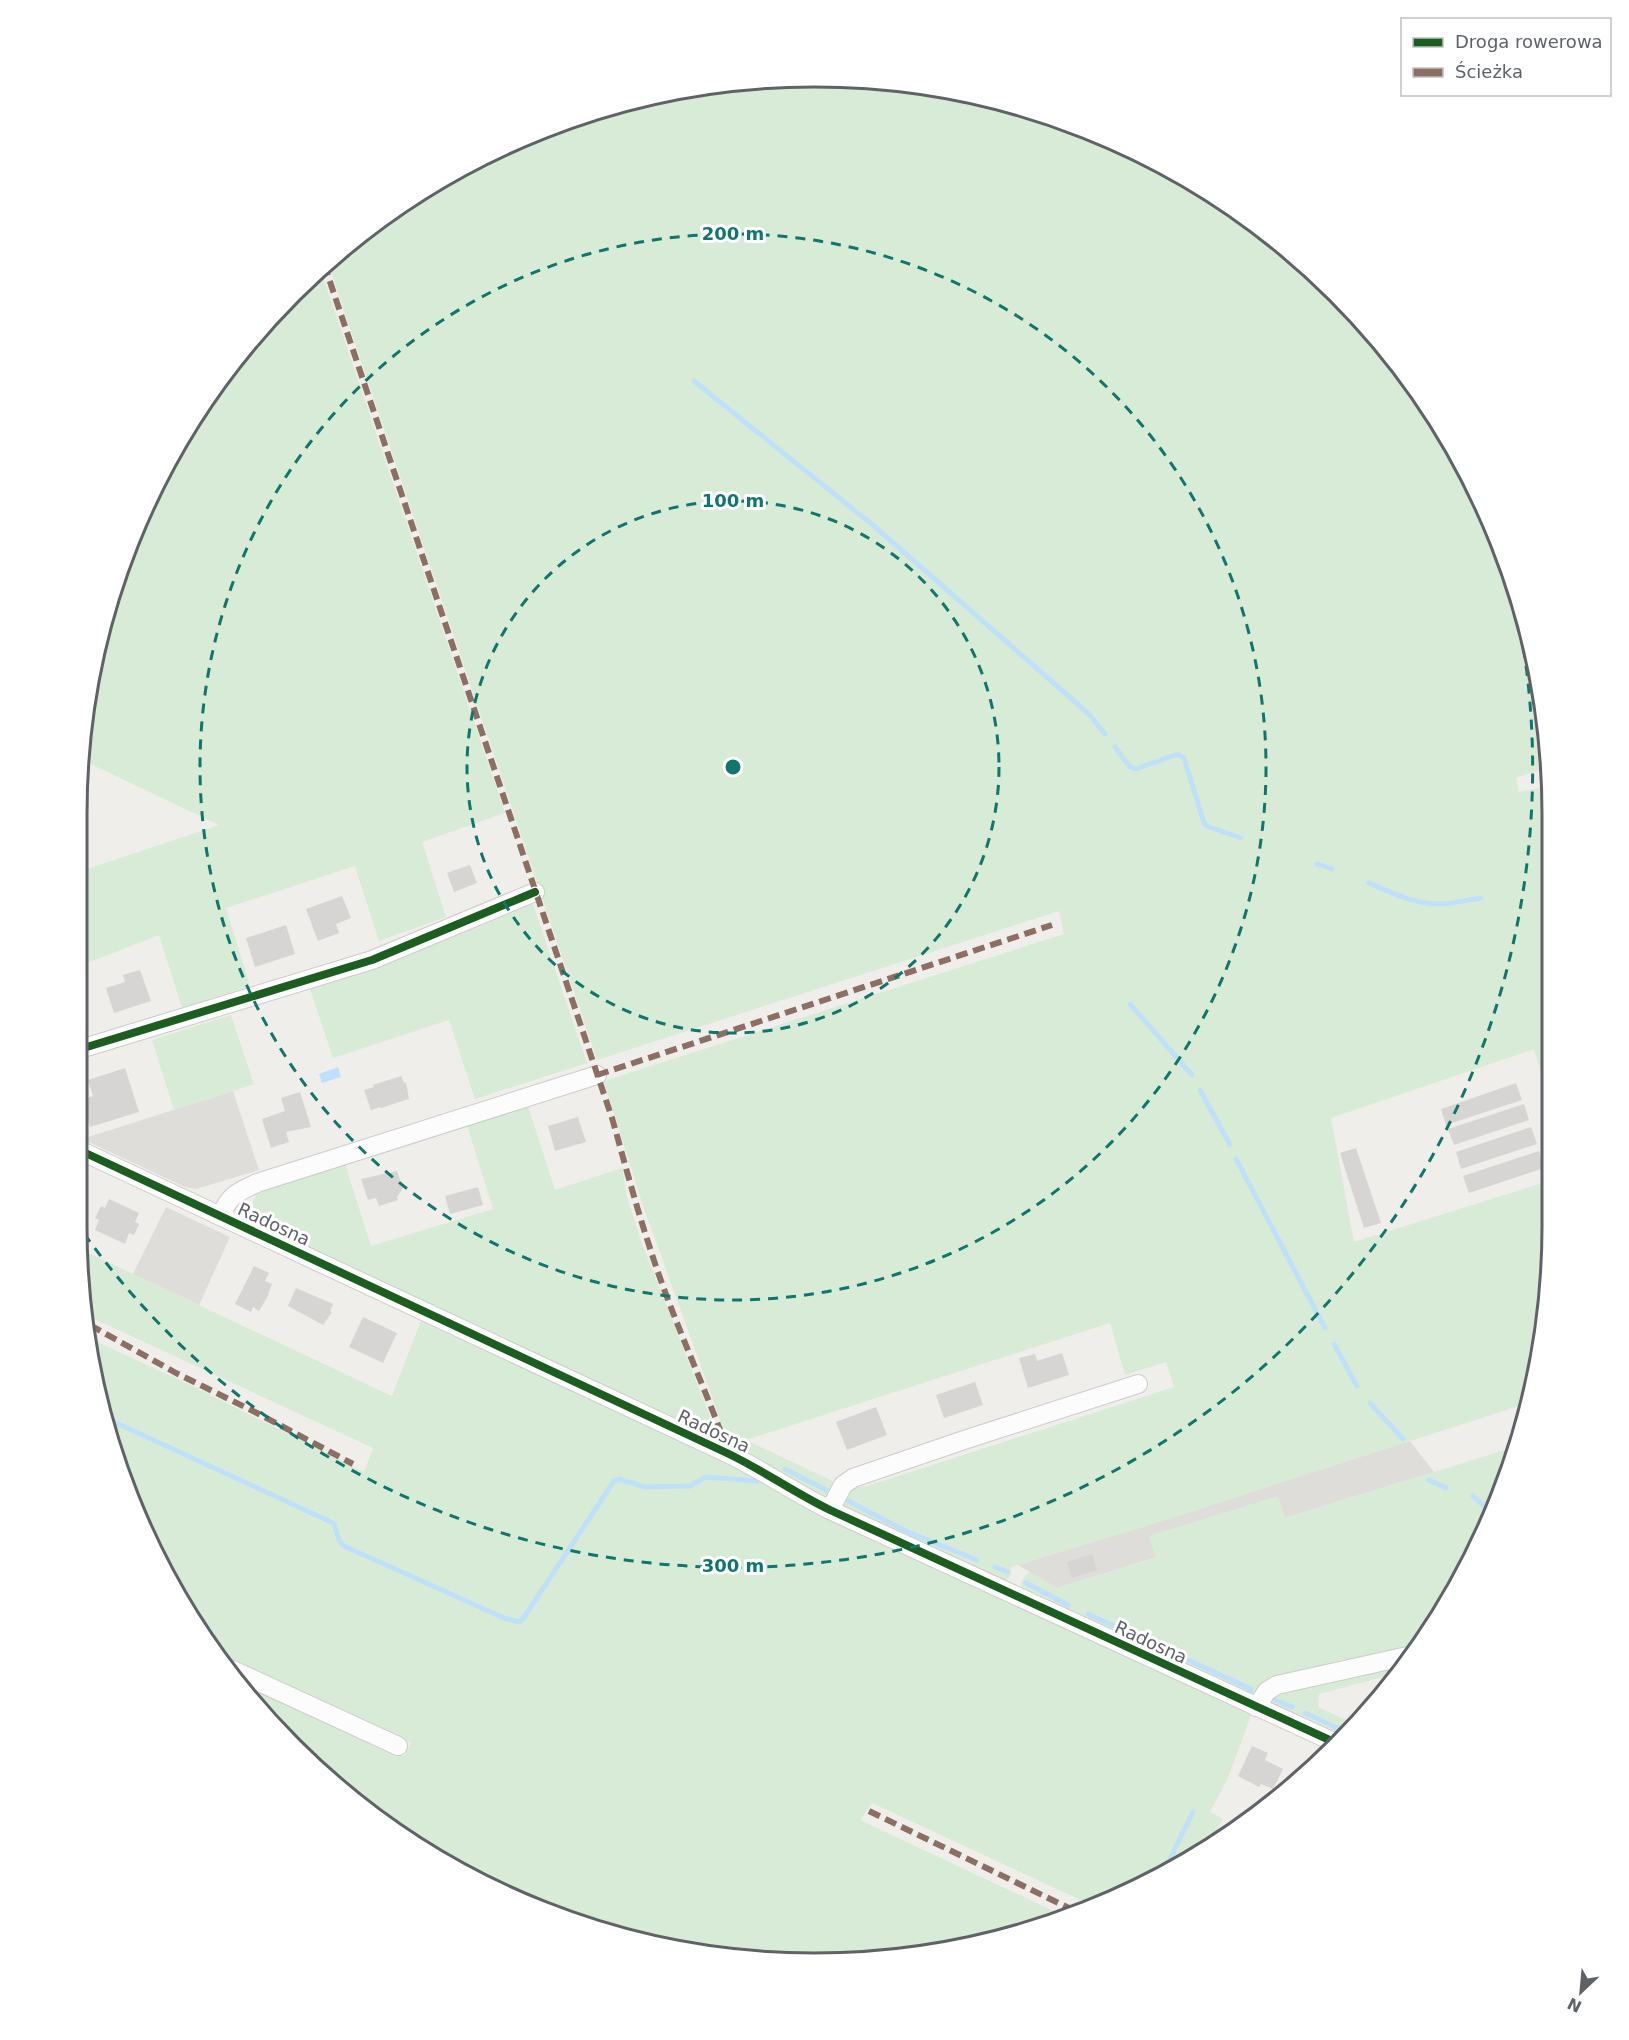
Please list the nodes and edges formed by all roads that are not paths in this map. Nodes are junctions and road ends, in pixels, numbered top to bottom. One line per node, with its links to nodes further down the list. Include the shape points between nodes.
1 (536, 892): 2 (street, via 372,960)
2 (87, 1047)
3 (597, 1075): 5 (street, Radosna, via 257,1183 234,1194)
4 (87, 1154): 5 (street, Radosna)
5 (220, 1215): 7 (street, Radosna, via 729,1454)
6 (1138, 1384): 7 (street, via 853,1478 843,1485)
7 (830, 1510): 10 (street, Radosna)
8 (1399, 1658): 10 (street, via 1277,1685 1266,1691)
9 (242, 1674): 12 (street)
10 (1256, 1707): 11 (street, Radosna)
11 (1329, 1740)
12 (398, 1746)

